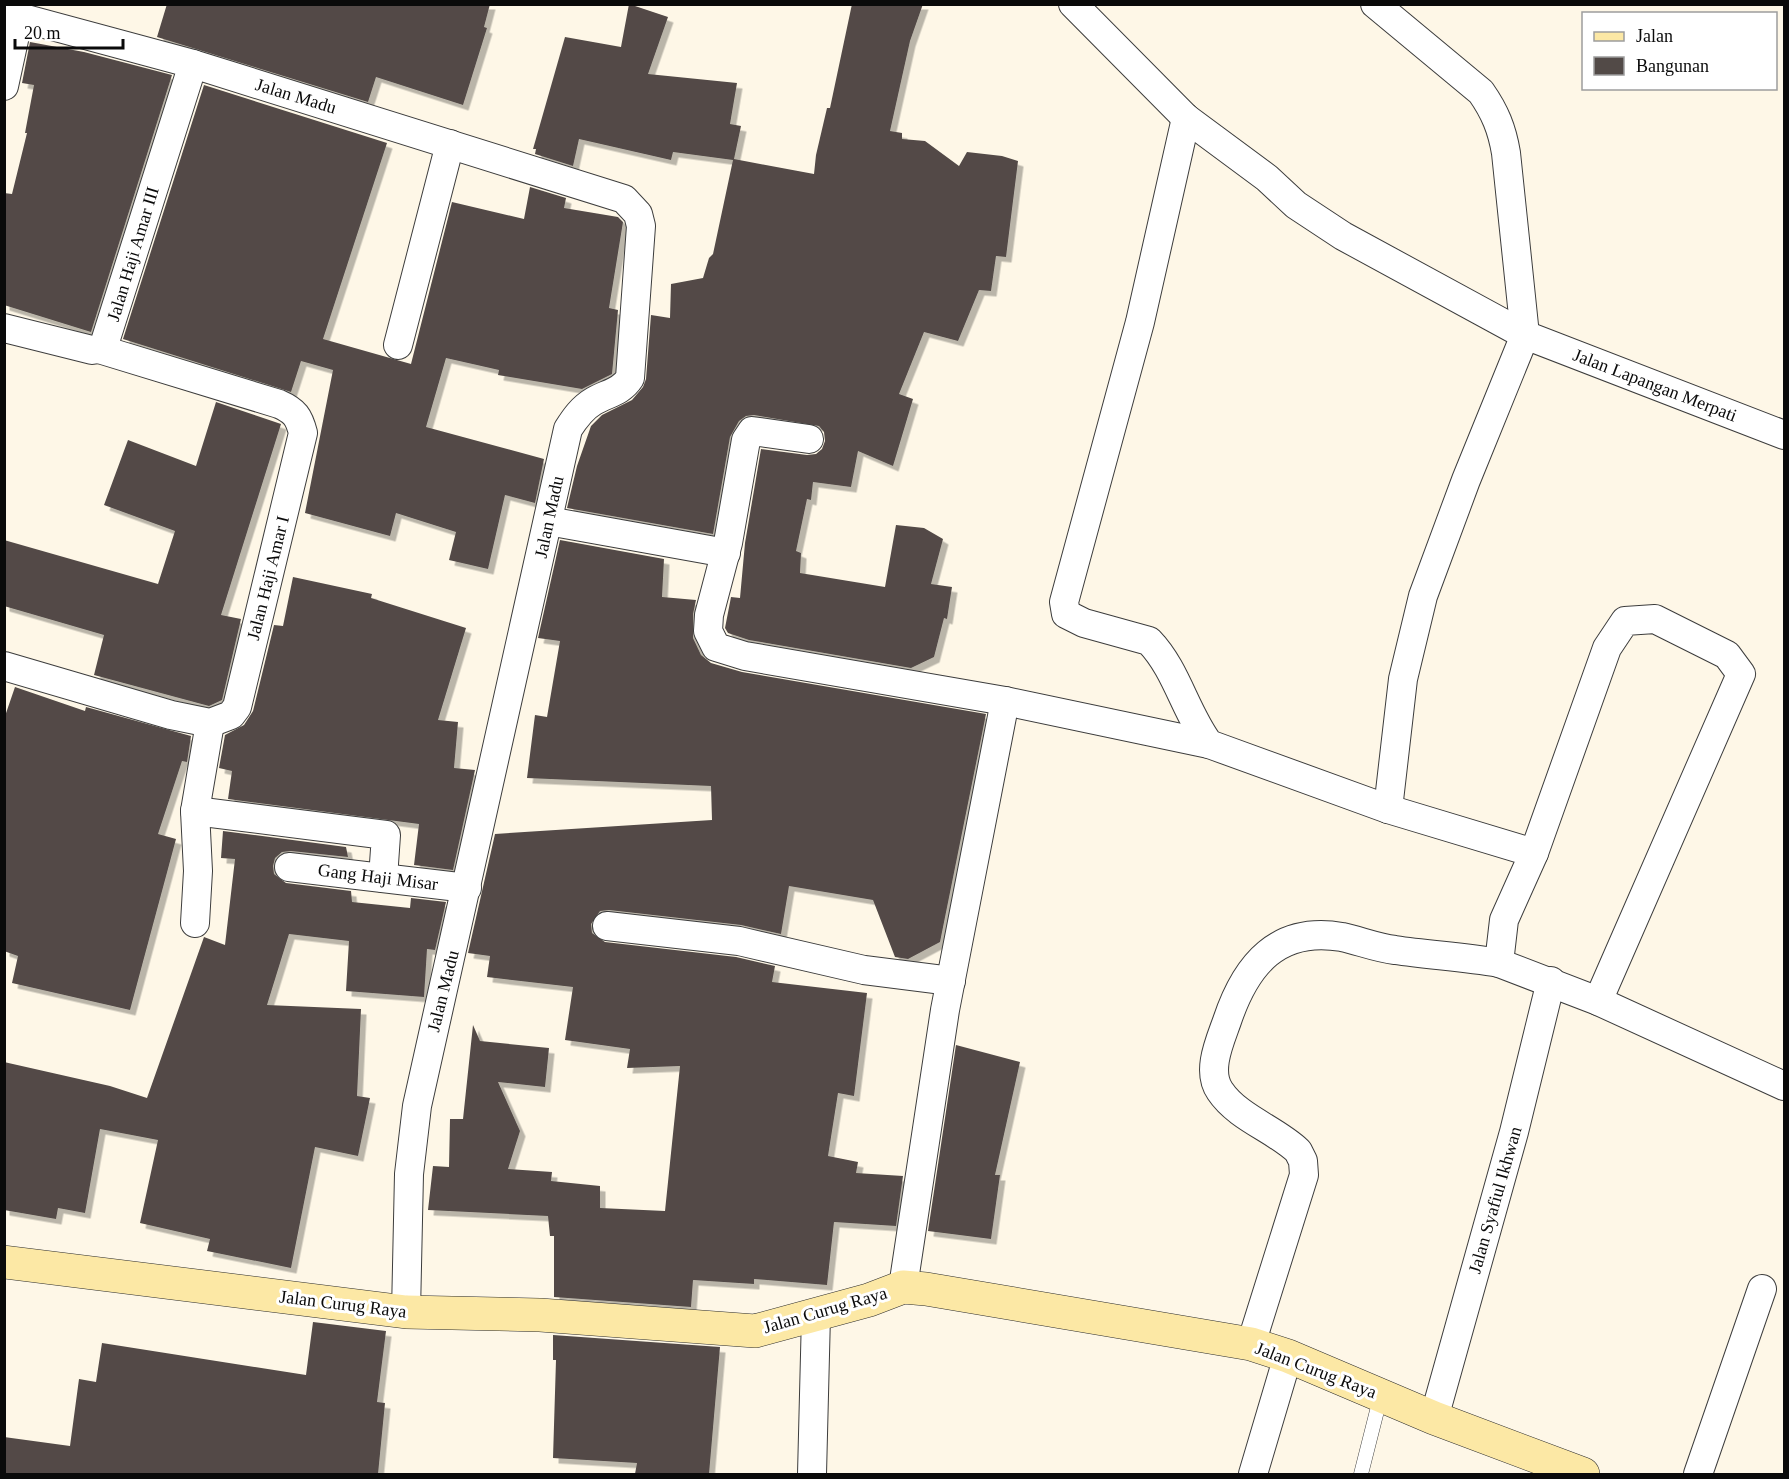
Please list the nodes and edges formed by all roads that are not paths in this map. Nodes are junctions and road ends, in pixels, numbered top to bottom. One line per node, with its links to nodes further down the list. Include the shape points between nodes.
1 (1073, 4): 6 (street, Jalan Lapangan Merpati)
2 (1375, 4): 9 (street, via 1481,92 1494,110 1506,153)
3 (12, 15): 4 (street, Jalan Madu); 5 (street)
4 (193, 64): 7 (street, Jalan Madu); 11 (street, Jalan Haji Amar III, via 105,345)
5 (4, 86)
6 (1186, 118): 9 (street, Jalan Lapangan Merpati, via 1267,178 1296,205 1343,236); 19 (street, via 1140,322 1064,602 1066,614 1084,623 1149,641 1184,694 1193,723)
7 (450, 144): 10 (street); 14 (street, Jalan Madu, via 624,199 638,214 641,226 630,378 622,389 593,402 578,414 568,429)
8 (4, 328): 11 (street)
9 (1526, 335): 12 (street, Jalan Lapangan Merpati); 20 (street, via 1461,491 1424,596 1403,679)
10 (398, 345)
11 (99, 349): 18 (street, Jalan Haji Amar I, via 279,404 294,410 299,419 303,433 237,707 231,715)
12 (1785, 435)
13 (809, 438): 15 (street, via 752,431 746,440)
14 (548, 521): 15 (street); 25 (street, Jalan Madu)
15 (726, 553): 17 (street, via 709,615 708,631 716,647 745,656)
16 (4, 666): 18 (street)
17 (1005, 701): 19 (street); 29 (street)
18 (210, 723): 21 (street)
19 (1209, 744): 20 (street)
20 (1388, 809): 22 (street)
21 (195, 812): 24 (street, via 386,835); 26 (street)
22 (1534, 854): 28 (street, via 1504,920); 31 (street, via 1607,648 1625,621 1655,619 1736,663 1741,674)
23 (289, 867): 24 (street, Gang Haji Misar)
24 (383, 878): 25 (street, Gang Haji Misar)
25 (467, 888): 36 (street, Jalan Madu, via 417,1106 410,1174)
26 (195, 923)
27 (608, 926): 29 (street, via 739,941 864,970)
28 (1498, 963): 30 (street); 38 (street, via 1315,935 1287,939 1269,951 1248,978 1233,1004 1215,1060 1218,1088 1228,1101 1298,1151 1304,1175)
29 (951, 981): 34 (street)
30 (1551, 981): 31 (street); 41 (street, Jalan Syafiul Ikhwan, via 1515,1132)
31 (1598, 1001): 32 (street)
32 (1785, 1086)
33 (4, 1262): 36 (street, Jalan Curug Raya)
34 (903, 1287): 37 (street, Jalan Curug Raya); 38 (street, Jalan Curug Raya, via 961,1293)
35 (1762, 1289): 46 (street)
36 (406, 1312): 37 (street, Jalan Curug Raya, via 540,1315 755,1331)
37 (816, 1316): 42 (street)
38 (1251, 1344): 39 (street, Jalan Curug Raya)
39 (1288, 1356): 40 (street, Jalan Curug Raya); 43 (street)
40 (1382, 1395): 41 (street, Jalan Curug Raya); 44 (lane)
41 (1434, 1418): 45 (street, Jalan Curug Raya)
42 (812, 1474)
43 (1253, 1474)
44 (1361, 1474)
45 (1583, 1474)
46 (1698, 1474)

